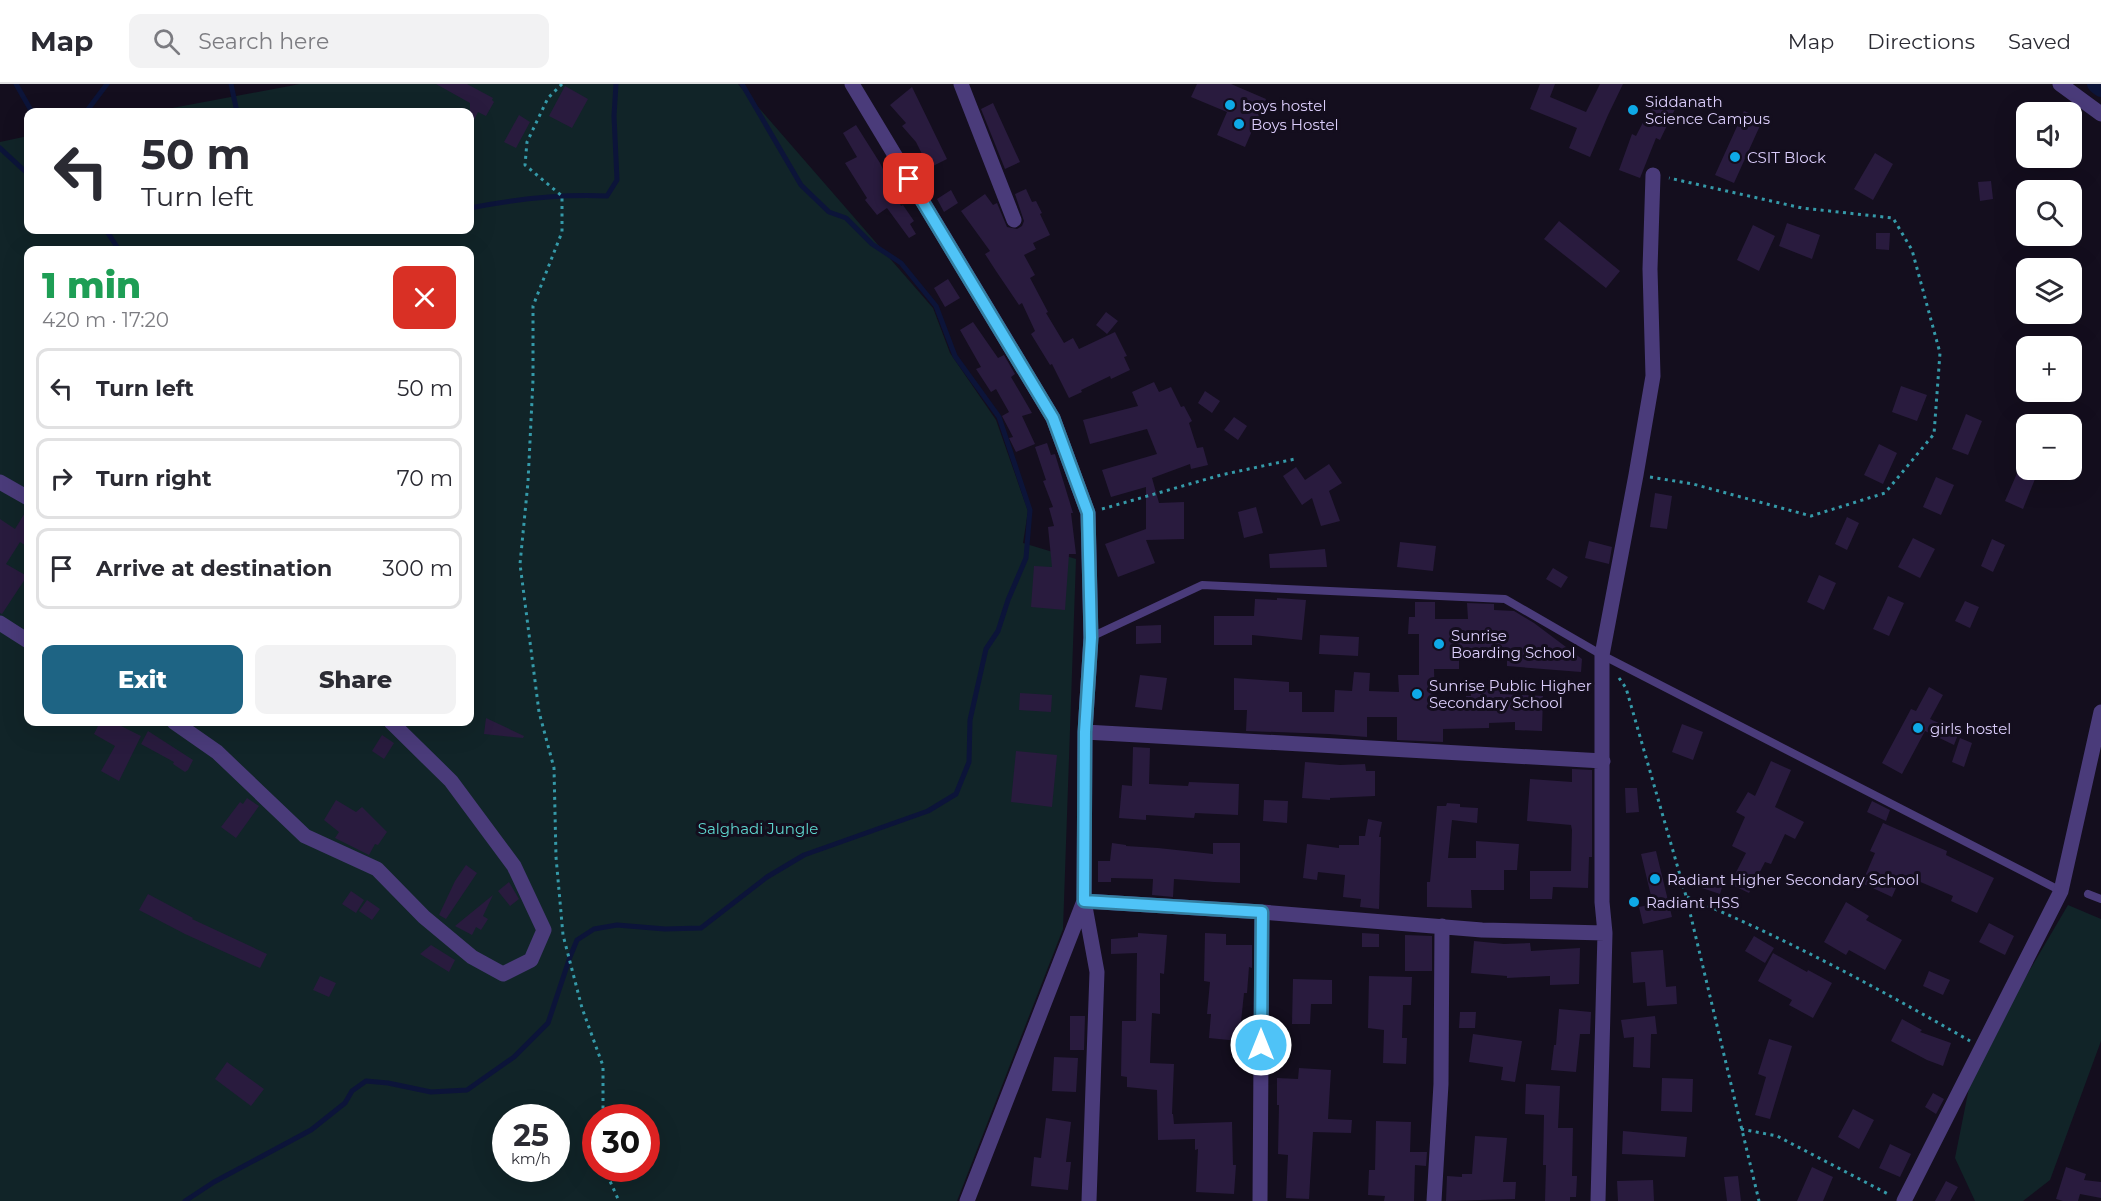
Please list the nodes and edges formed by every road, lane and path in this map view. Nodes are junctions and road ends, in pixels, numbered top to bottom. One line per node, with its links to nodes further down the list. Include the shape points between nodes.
1 (562, 84): 31 (path, via 548,98 527,142 525,165 562,196 562,232 533,306 528,470 520,564 538,712 554,768 563,935 582,1008 603,1066)
2 (852, 84): 12 (street, via 1053,418)
3 (961, 84): 7 (street)
4 (2060, 84): 5 (street)
5 (2101, 114)
6 (1653, 175): 9 (street, via 1653,375); 9 (path, via 1802,208 1893,218 1912,250 1940,353 1934,434 1885,493 1811,516 1693,484)
7 (1014, 220)
8 (1295, 459): 12 (path, via 1221,475)
9 (1636, 475): 16 (street)
10 (0, 482): 11 (street)
11 (24, 496)
12 (1088, 513): 15 (street)
13 (0, 623): 14 (street)
14 (24, 638)
15 (1091, 638): 16 (lane, via 1202,585 1505,598); 20 (street)
16 (1602, 655): 21 (street); 22 (lane); 24 (path, via 1626,688)
17 (2101, 711): 22 (street)
18 (180, 726): 19 (street, via 217,752 305,836 377,869 424,917 472,957 503,974 531,960 544,930 514,866 451,781)
19 (394, 726)
20 (1085, 732): 21 (street); 26 (street)
21 (1603, 761): 29 (street)
22 (2061, 891): 30 (street)
23 (2088, 894): 25 (lane)
24 (1686, 896): 30 (path, via 1820,959); 32 (path)
25 (2101, 900)
26 (1084, 901): 27 (street); 36 (street); 37 (street, via 1097,972)
27 (1262, 912): 28 (street); 38 (street)
28 (1443, 926): 29 (street); 39 (street, via 1441,1084)
29 (1605, 933): 40 (street)
30 (1982, 1048): 34 (street)
31 (603, 1104)
32 (1740, 1129): 34 (path, via 1777,1136); 41 (path)
33 (610, 1182): 35 (path)
34 (1898, 1198)
35 (619, 1201)
36 (967, 1201)
37 (1089, 1201)
38 (1260, 1201)
39 (1434, 1201)
40 (1598, 1201)
41 (1759, 1201)

